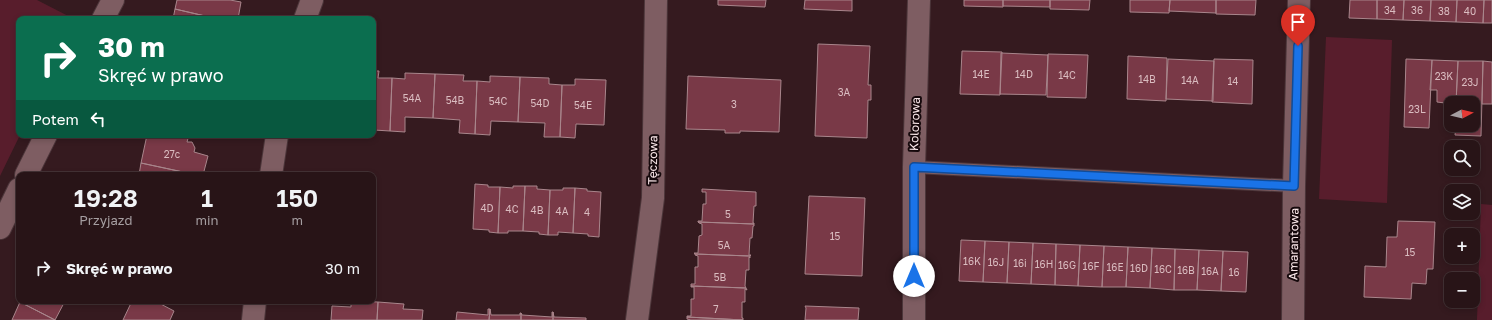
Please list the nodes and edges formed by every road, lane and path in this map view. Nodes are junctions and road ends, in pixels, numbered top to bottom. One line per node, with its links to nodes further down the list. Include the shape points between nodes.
1 (113, 0): 6 (street)
2 (312, 0): 7 (street)
3 (656, 0): 18 (street, Tęczowa, via 653,198)
4 (919, 0): 10 (street, Kolorowa)
5 (1299, 0): 13 (street, Amarantowa)
6 (105, 16)
7 (306, 16)
8 (44, 138): 11 (street)
9 (277, 138): 12 (street)
10 (914, 167): 13 (lane); 19 (street, Kolorowa)
11 (28, 172)
12 (271, 172)
13 (1294, 186): 20 (street, Amarantowa)
14 (16, 195): 15 (street)
15 (0, 228)
16 (255, 304): 17 (street)
17 (253, 320)
18 (637, 320)
19 (914, 320)
20 (1293, 320)

